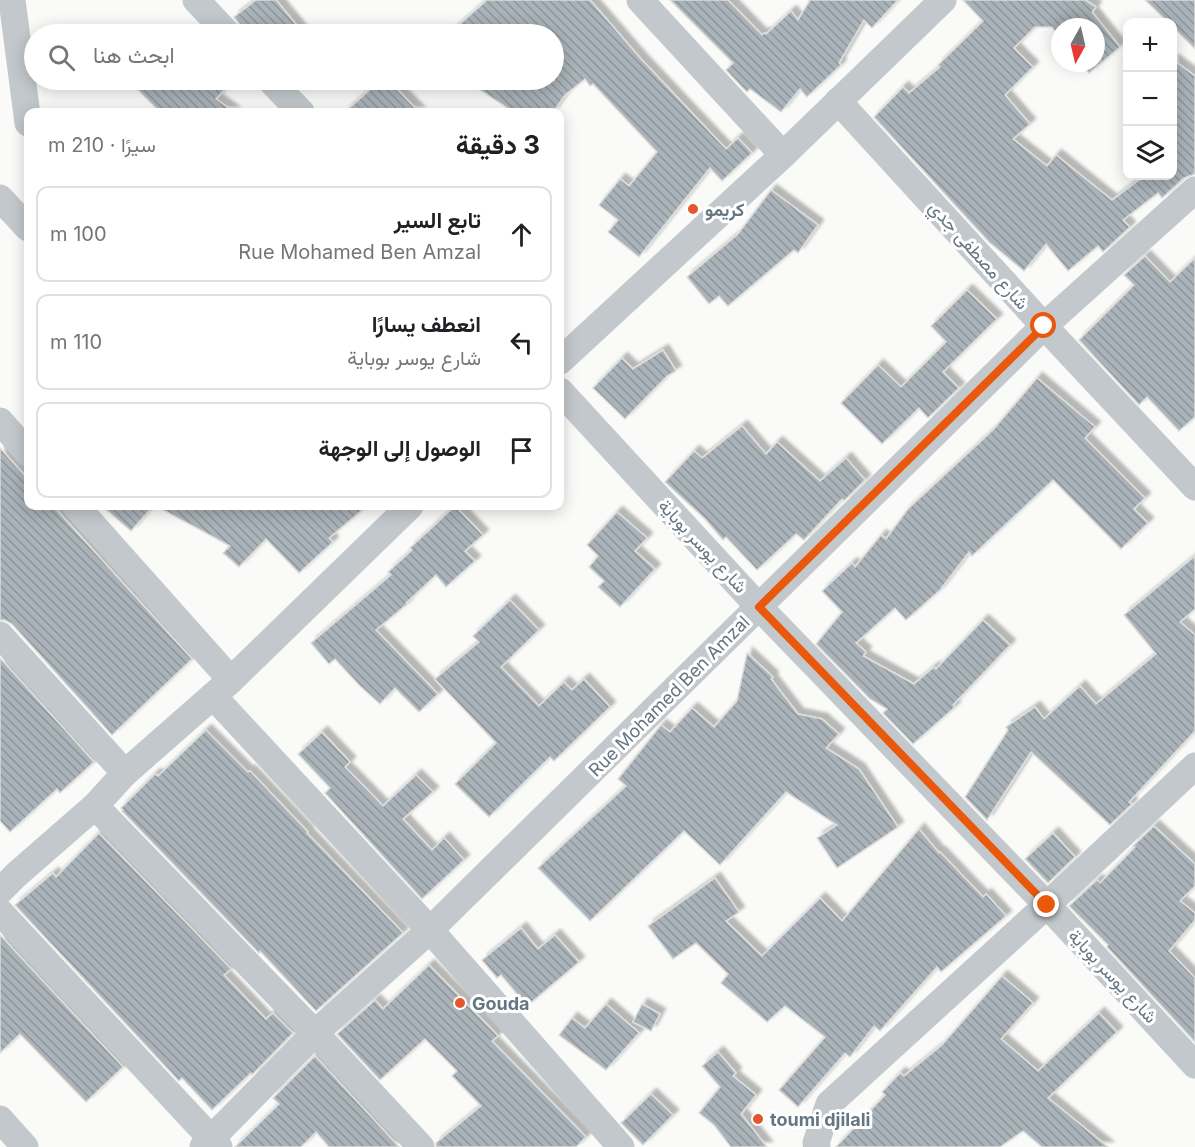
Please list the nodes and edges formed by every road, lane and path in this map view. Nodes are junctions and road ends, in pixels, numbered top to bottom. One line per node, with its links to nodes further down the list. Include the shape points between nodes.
1 (12, 0): 8 (street)
2 (196, 0): 5 (street)
3 (639, 0): 10 (street)
4 (943, 0): 7 (street)
5 (219, 24)
6 (279, 90): 9 (street)
7 (838, 101): 10 (street); 14 (street, شارع مصطفى جدي)
8 (26, 108)
9 (296, 108)
10 (783, 155): 15 (street)
11 (1195, 190): 14 (street, Rue Mohamed Ben Amzal)
12 (0, 198): 13 (street)
13 (24, 224)
14 (1044, 326): 19 (street, شارع مصطفى جدي); 22 (street, Rue Mohamed Ben Amzal)
15 (564, 357)
16 (564, 395): 22 (street, شارع يوسر بوباية)
17 (0, 421): 18 (street)
18 (24, 448)
19 (1195, 487)
20 (79, 510): 24 (street)
21 (406, 510): 24 (street)
22 (759, 607): 29 (street, شارع يوسر بوباية); 31 (street, Rue Mohamed Ben Amzal)
23 (0, 635): 26 (street)
24 (222, 688): 26 (street); 31 (street)
25 (1195, 766): 29 (street)
26 (125, 773): 27 (street)
27 (95, 806): 28 (street); 32 (street)
28 (5, 874)
29 (1047, 905): 33 (street, شارع يوسر بوباية); 39 (street, via 829,1104)
30 (0, 912): 35 (street)
31 (430, 930): 32 (street, Rue Mohamed Ben Amzal); 38 (street)
32 (315, 1033): 35 (street, Rue Mohamed Ben Amzal); 37 (street)
33 (1195, 1065)
34 (0, 1119): 36 (street)
35 (211, 1144)
36 (25, 1147)
37 (421, 1147)
38 (621, 1147)
39 (817, 1147)

